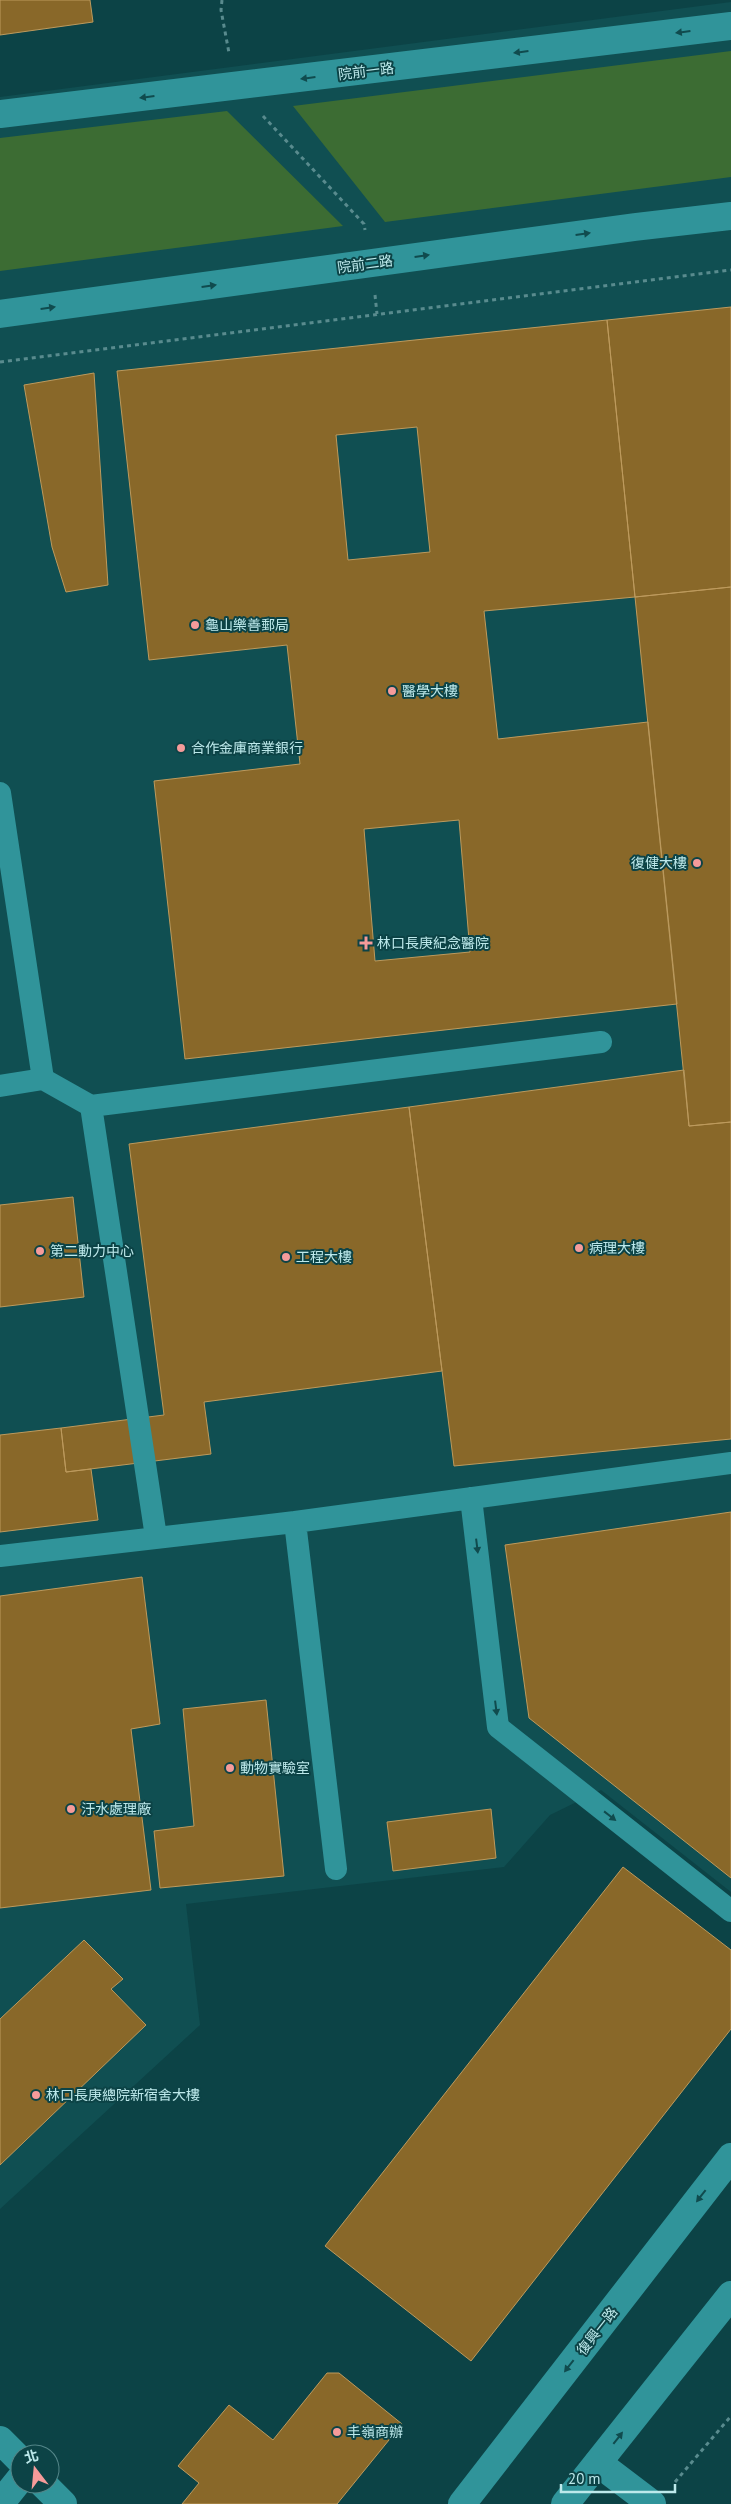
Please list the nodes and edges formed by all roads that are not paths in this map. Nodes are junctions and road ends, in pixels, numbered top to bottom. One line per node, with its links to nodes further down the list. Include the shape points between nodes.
1 (731, 26): 2 (street, 院前一路, one-way to 2)
2 (0, 114)
3 (731, 216): 4 (street, 院前二路, one-way to 3)
4 (0, 314)
5 (0, 793): 7 (lane)
6 (601, 1042): 9 (lane)
7 (43, 1079): 8 (lane); 9 (lane)
8 (0, 1086)
9 (91, 1106): 13 (lane)
10 (731, 1463): 11 (lane)
11 (471, 1498): 12 (lane); 16 (lane, one-way to 16, via 498,1727)
12 (295, 1522): 13 (lane); 15 (lane)
13 (156, 1536): 14 (lane)
14 (0, 1556)
15 (336, 1869)
16 (731, 1911)
17 (731, 2157): 27 (street, 復興一路, one-way to 27)
18 (731, 2295): 21 (street, one-way to 18)
19 (0, 2440): 20 (street)
20 (10, 2450)
21 (598, 2463): 24 (street); 28 (street)
22 (10, 2492): 25 (street)
23 (54, 2494): 26 (street)
24 (661, 2497)
25 (0, 2504)
26 (63, 2504)
27 (462, 2504)
28 (565, 2504)

